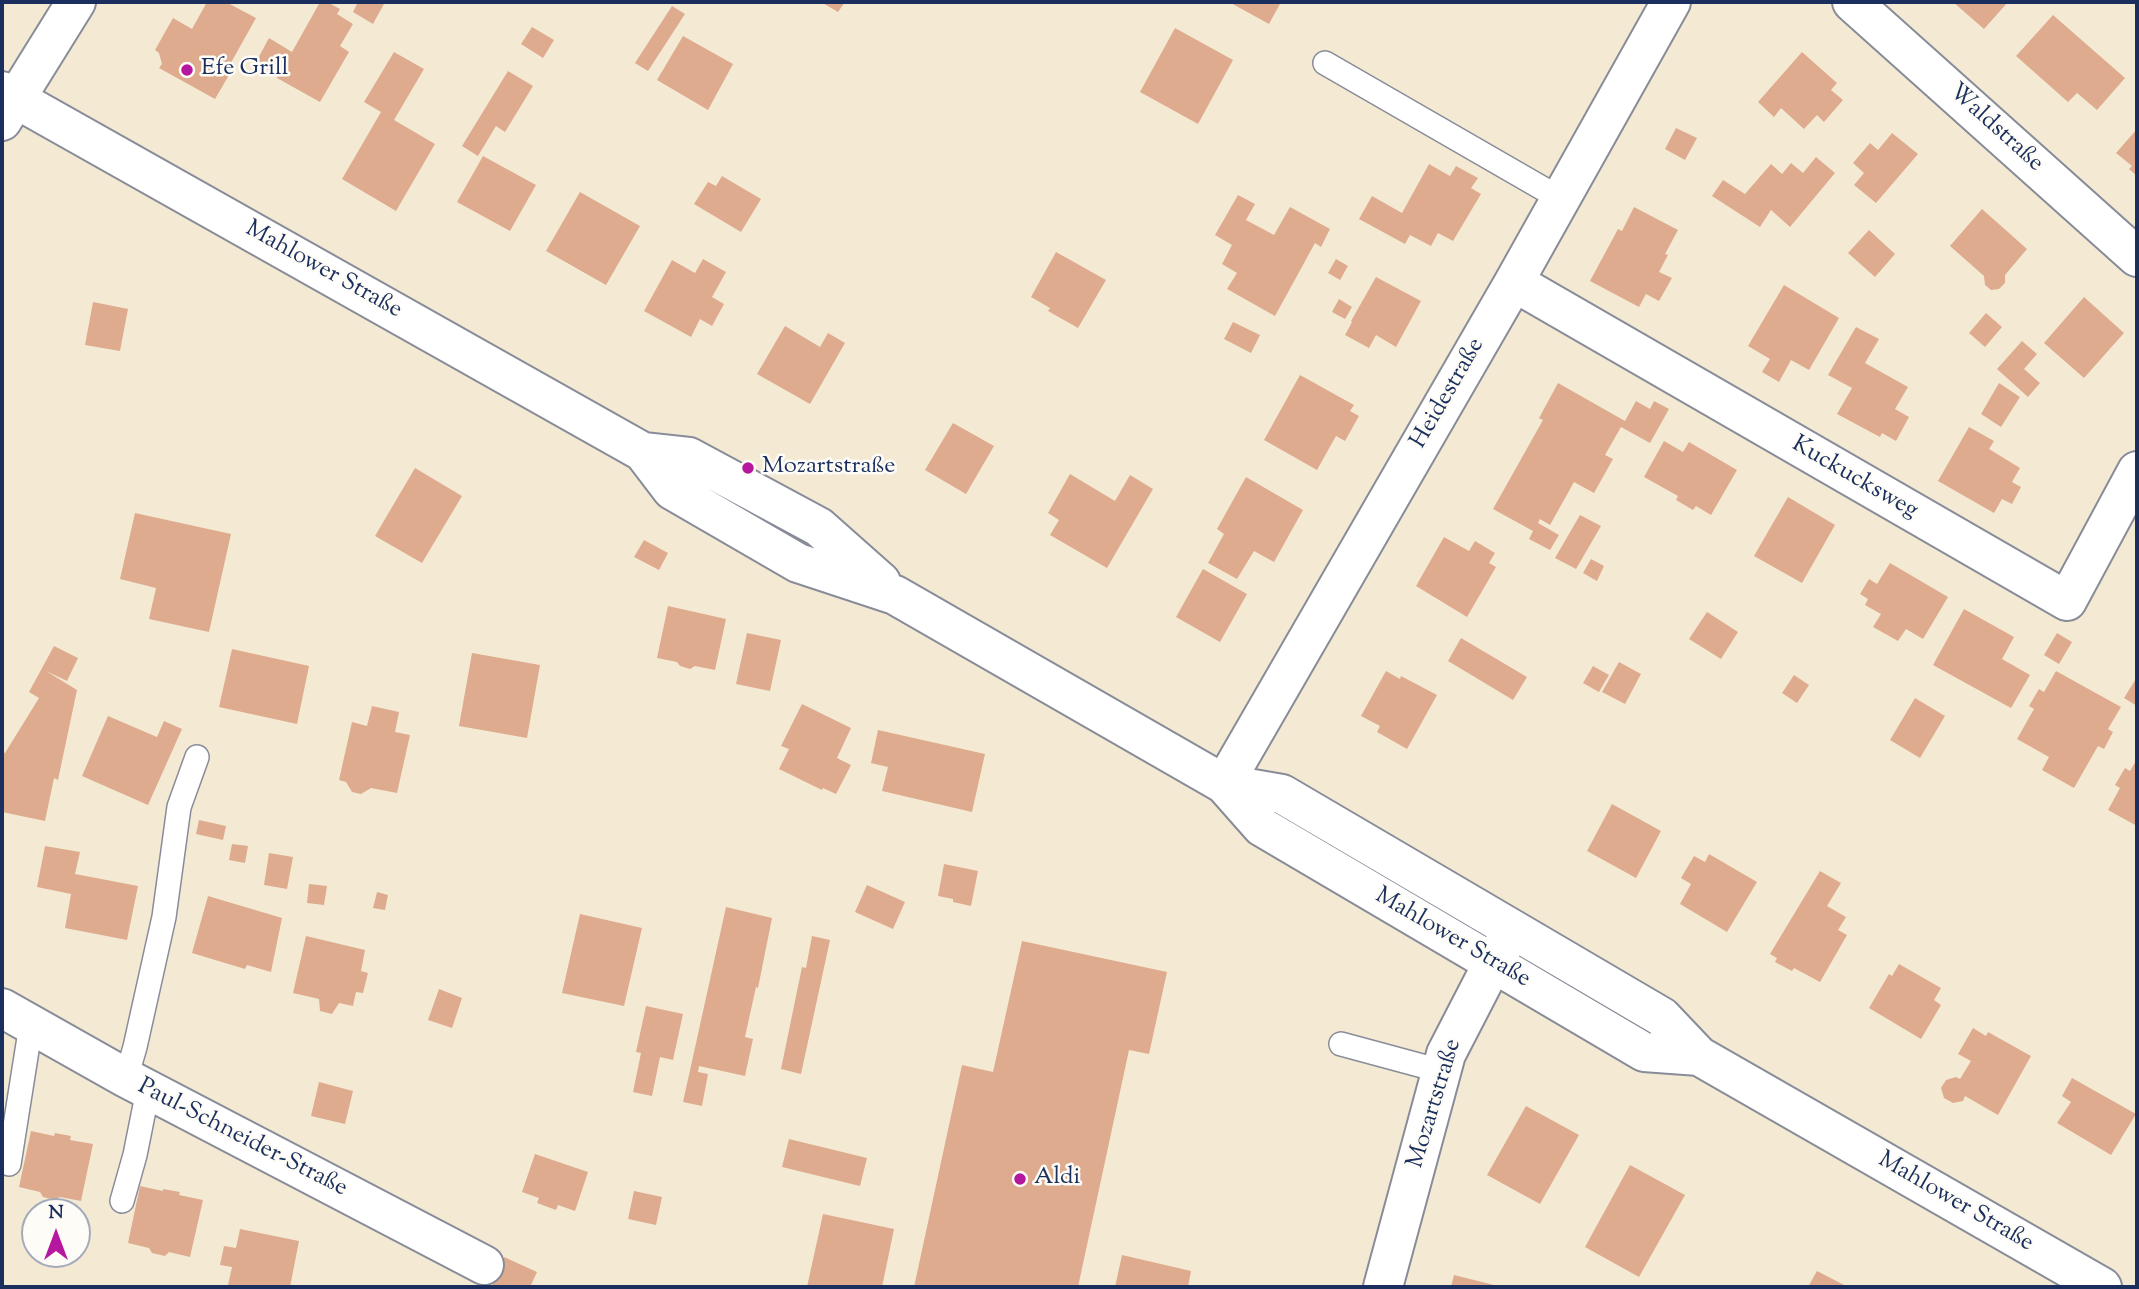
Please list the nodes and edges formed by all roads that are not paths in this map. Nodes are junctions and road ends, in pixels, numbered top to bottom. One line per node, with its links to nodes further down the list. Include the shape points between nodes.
1 (76, 2): 5 (street)
2 (1671, 2): 6 (street, Heidestraße)
3 (1852, 2): 7 (street, Waldstraße)
4 (1325, 63): 6 (lane)
5 (6, 103): 11 (street, Mahlower Straße, via 643,452 672,490 798,563 895,595)
6 (1561, 199): 8 (street, Heidestraße)
7 (2137, 257)
8 (1514, 282): 9 (street, Kuckucksweg, via 2067,601); 11 (street, Heidestraße)
9 (2137, 471)
10 (197, 757): 18 (lane, via 179,807 164,917 135,1047)
11 (1224, 784): 12 (street, Mahlower Straße, via 1282,794); 13 (street, Mahlower Straße, via 1262,827)
12 (1513, 930): 13 (street, Mozartstraße); 16 (street, Mahlower Straße, via 1662,1017)
13 (1493, 963): 16 (street, Mahlower Straße, via 1644,1052); 17 (street, Mozartstraße)
14 (17, 1016): 18 (street, Paul-Schneider-Straße); 19 (lane)
15 (1341, 1044): 17 (lane)
16 (1699, 1056): 23 (street, Mahlower Straße)
17 (1441, 1071): 22 (street, Mozartstraße)
18 (137, 1084): 20 (lane, via 135,1155); 21 (street, Paul-Schneider-Straße)
19 (9, 1164)
20 (122, 1202)
21 (484, 1265)
22 (1383, 1287)
23 (2102, 1287)

